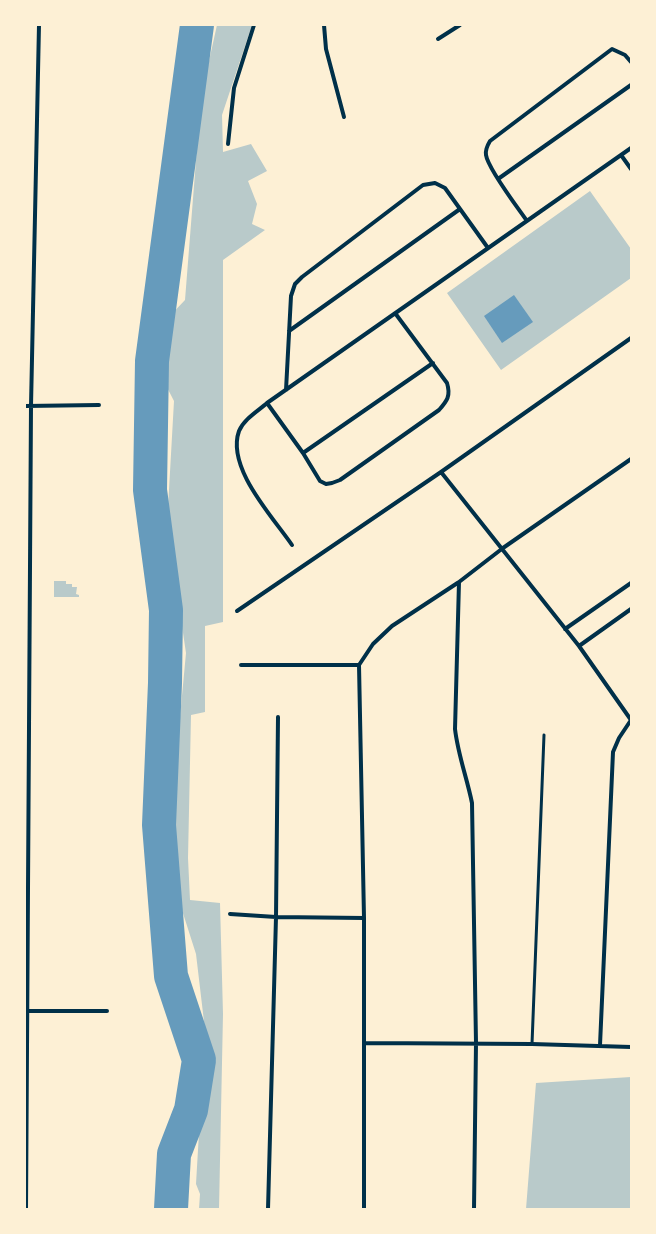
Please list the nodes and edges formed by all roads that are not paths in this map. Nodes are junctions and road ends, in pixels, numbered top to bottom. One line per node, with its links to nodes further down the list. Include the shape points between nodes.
1 (39, 25): 25 (street)
2 (254, 25): 9 (street, via 234,88)
3 (324, 25): 8 (street, via 326,49)
4 (460, 25): 5 (street)
5 (438, 39)
6 (631, 62): 13 (street, via 625,55 612,49 490,141 486,147 486,157)
7 (631, 85): 13 (street)
8 (344, 117)
9 (228, 144)
10 (631, 148): 11 (street)
11 (621, 155): 12 (street); 15 (street)
12 (631, 169)
13 (498, 179): 15 (street)
14 (460, 209): 16 (street); 18 (street); 18 (street, via 445,188 435,183 423,185 315,266 295,284 291,296)
15 (527, 221): 16 (street)
16 (488, 248): 17 (street)
17 (395, 313): 20 (street); 21 (street)
18 (289, 331): 21 (street)
19 (631, 338): 28 (street)
20 (433, 364): 26 (street); 26 (street, via 447,383 450,392 447,401 439,410 340,480 326,484 320,481)
21 (286, 390): 22 (street)
22 (267, 403): 26 (street); 29 (street, via 248,419 239,432 239,462 248,482)
23 (99, 405): 25 (street)
24 (25, 406): 25 (street)
25 (31, 406): 45 (street)
26 (303, 453)
27 (631, 459): 30 (street)
28 (441, 472): 30 (street); 34 (street)
29 (292, 545)
30 (503, 548): 31 (street); 35 (street)
31 (459, 582): 38 (street, via 392,626 373,644); 48 (street, via 455,729 458,752 467,777 472,803)
32 (631, 583): 35 (street)
33 (631, 609): 36 (street)
34 (237, 611)
35 (565, 629): 36 (street)
36 (579, 646): 40 (street)
37 (241, 665): 38 (street)
38 (359, 665): 44 (street)
39 (278, 717): 43 (street)
40 (631, 720): 50 (street, via 618,738 613,752)
41 (544, 735): 49 (lane)
42 (230, 914): 43 (street)
43 (276, 917): 44 (street); 53 (street)
44 (364, 918): 47 (street)
45 (26, 1011): 46 (street); 52 (street)
46 (107, 1011)
47 (365, 1043): 48 (street); 54 (street)
48 (476, 1043): 49 (street); 55 (street)
49 (532, 1044): 50 (street)
50 (600, 1045): 51 (street)
51 (631, 1047)
52 (26, 1209)
53 (268, 1209)
54 (364, 1209)
55 (474, 1209)

